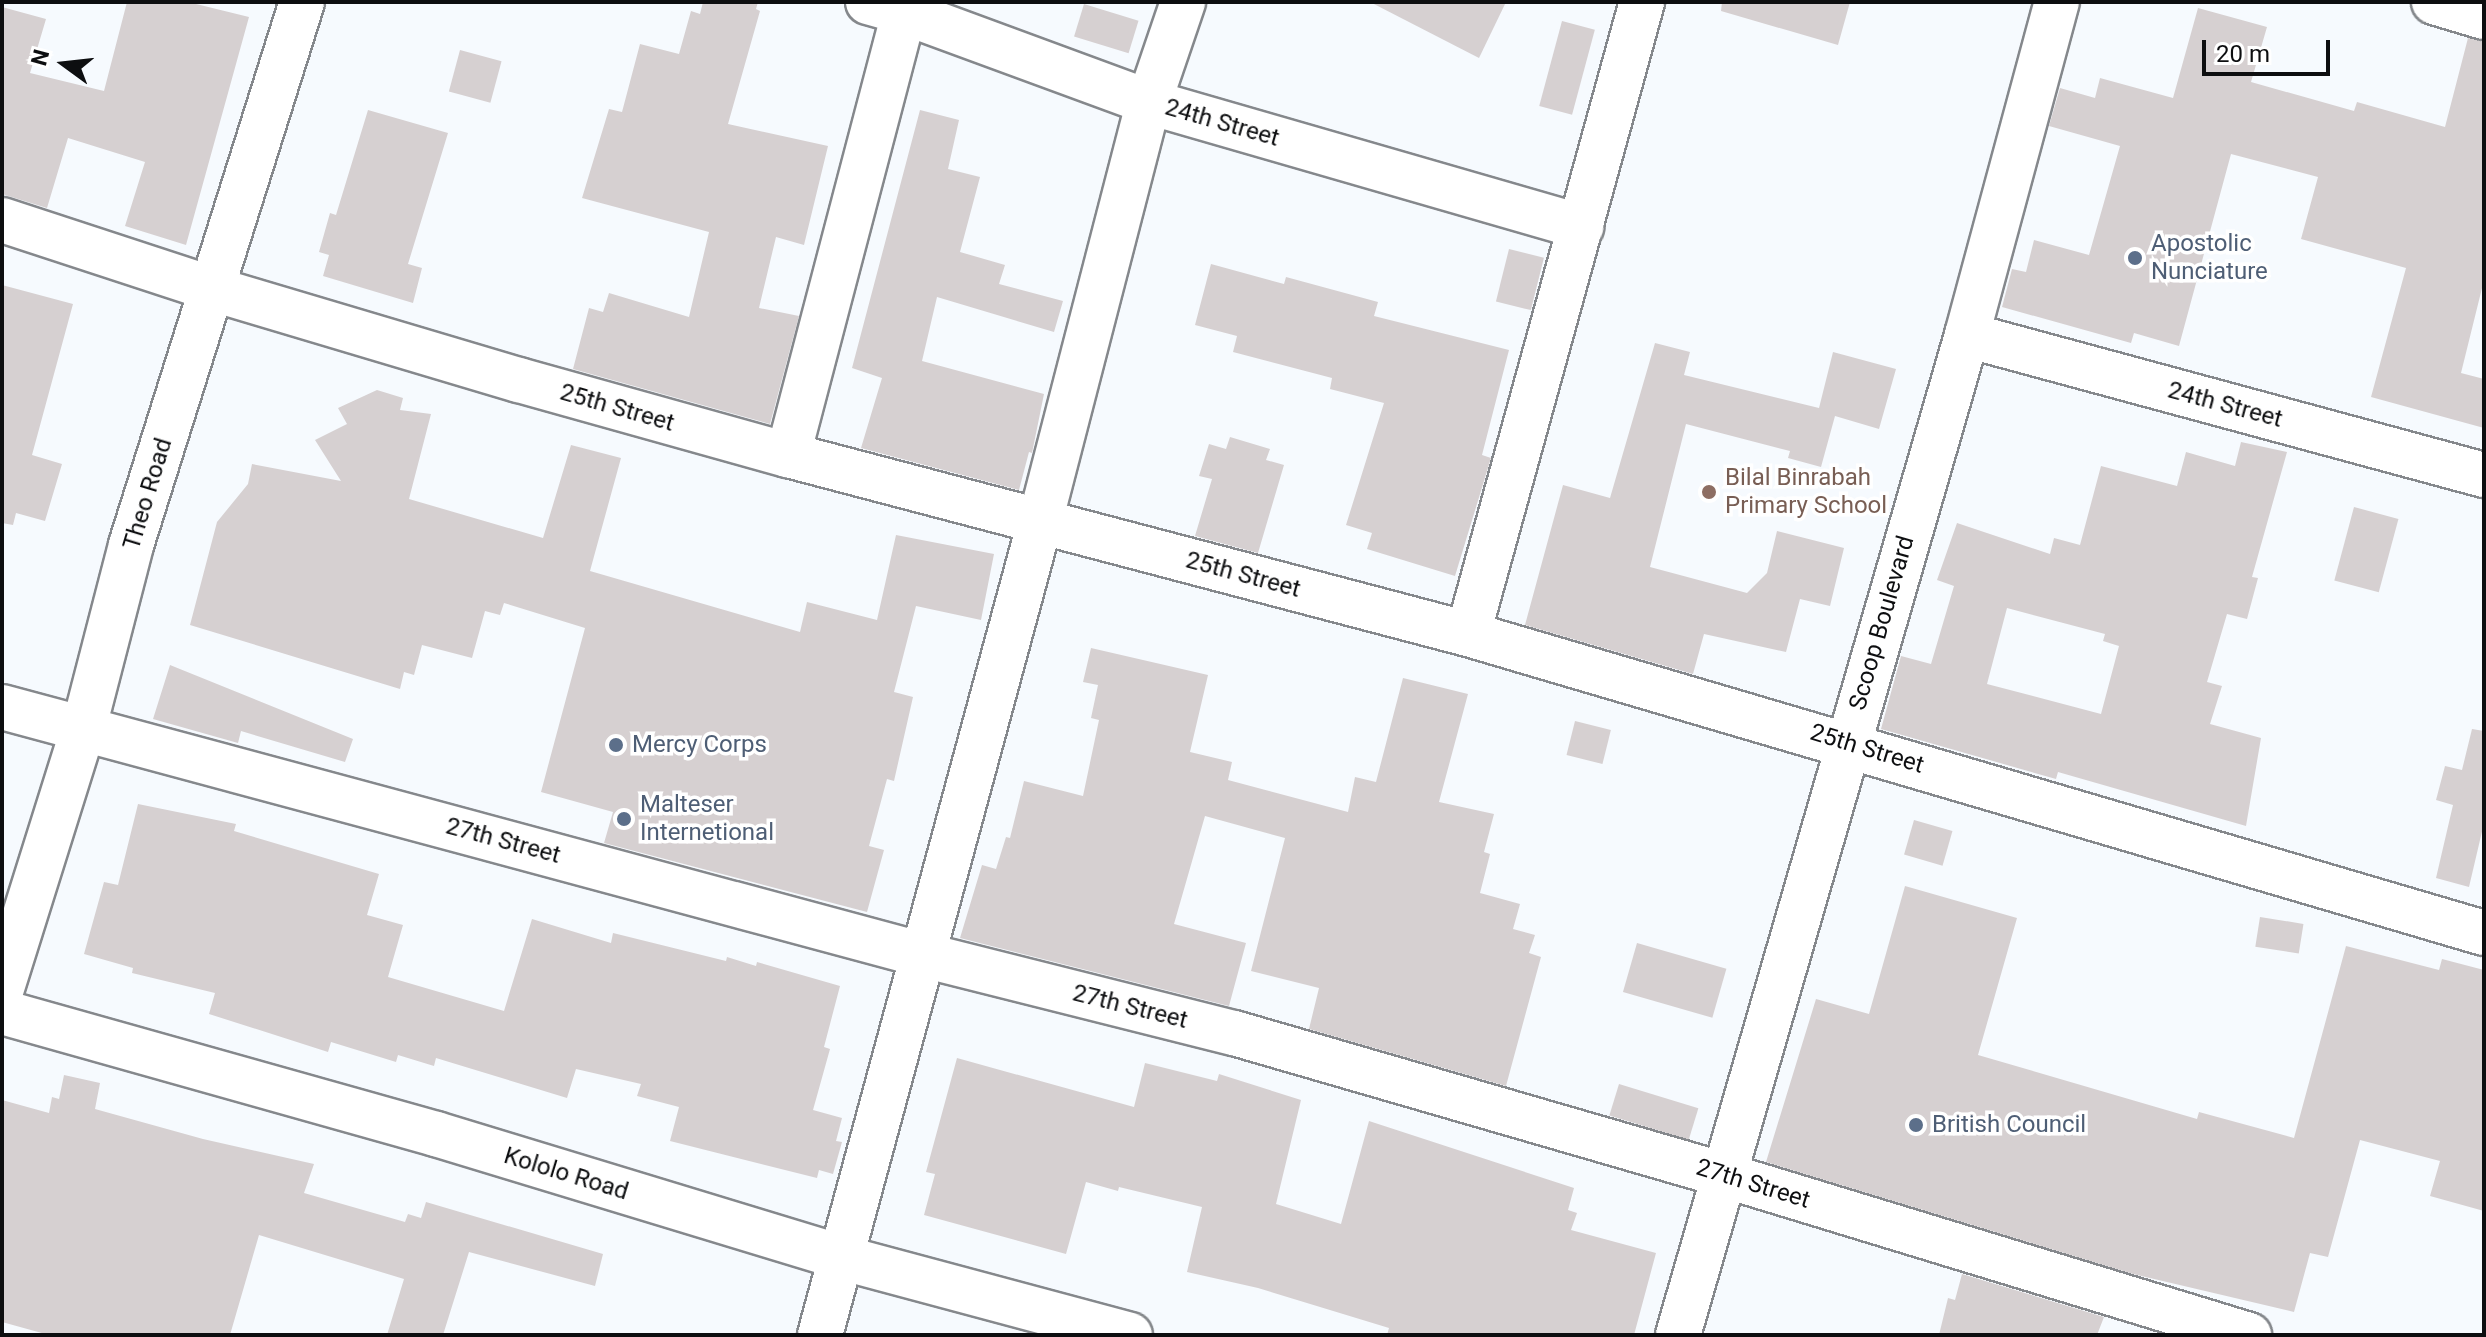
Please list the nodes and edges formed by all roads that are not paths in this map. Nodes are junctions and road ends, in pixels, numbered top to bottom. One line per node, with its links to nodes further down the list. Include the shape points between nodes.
1 (302, 2): 11 (street, Theo Road)
2 (1183, 2): 8 (street)
3 (1642, 2): 10 (street)
4 (2057, 2): 12 (street, Scoop Boulevard)
5 (2434, 2): 7 (street)
6 (886, 7): 8 (street, 24th Street); 13 (street)
7 (2484, 17)
8 (1149, 102): 10 (street, 24th Street); 15 (street)
9 (2, 220): 11 (street, 25th Street)
10 (1581, 227): 16 (street)
11 (213, 289): 13 (street, 25th Street); 18 (street, Theo Road, via 131,545)
12 (1967, 335): 14 (street, 24th Street); 19 (street, Scoop Boulevard)
13 (788, 455): 15 (street, 25th Street)
14 (2484, 475)
15 (1040, 522): 16 (street, 25th Street); 21 (street)
16 (1468, 634): 19 (street, 25th Street)
17 (2, 707): 18 (street, 27th Street)
18 (84, 727): 21 (street, 27th Street); 22 (street, Theo Road)
19 (1847, 743): 20 (street, 25th Street); 24 (street, Scoop Boulevard)
20 (2484, 933)
21 (923, 955): 24 (street, 27th Street, via 1234,1033); 25 (street)
22 (2, 988)
23 (2, 1012): 25 (street, Kololo Road, via 436,1134)
24 (1724, 1175): 28 (street, Scoop Boulevard); 29 (street, 27th Street)
25 (843, 1258): 26 (street); 27 (street, Kololo Road)
26 (820, 1335)
27 (1130, 1335)
28 (1678, 1335)
29 (2249, 1335)

